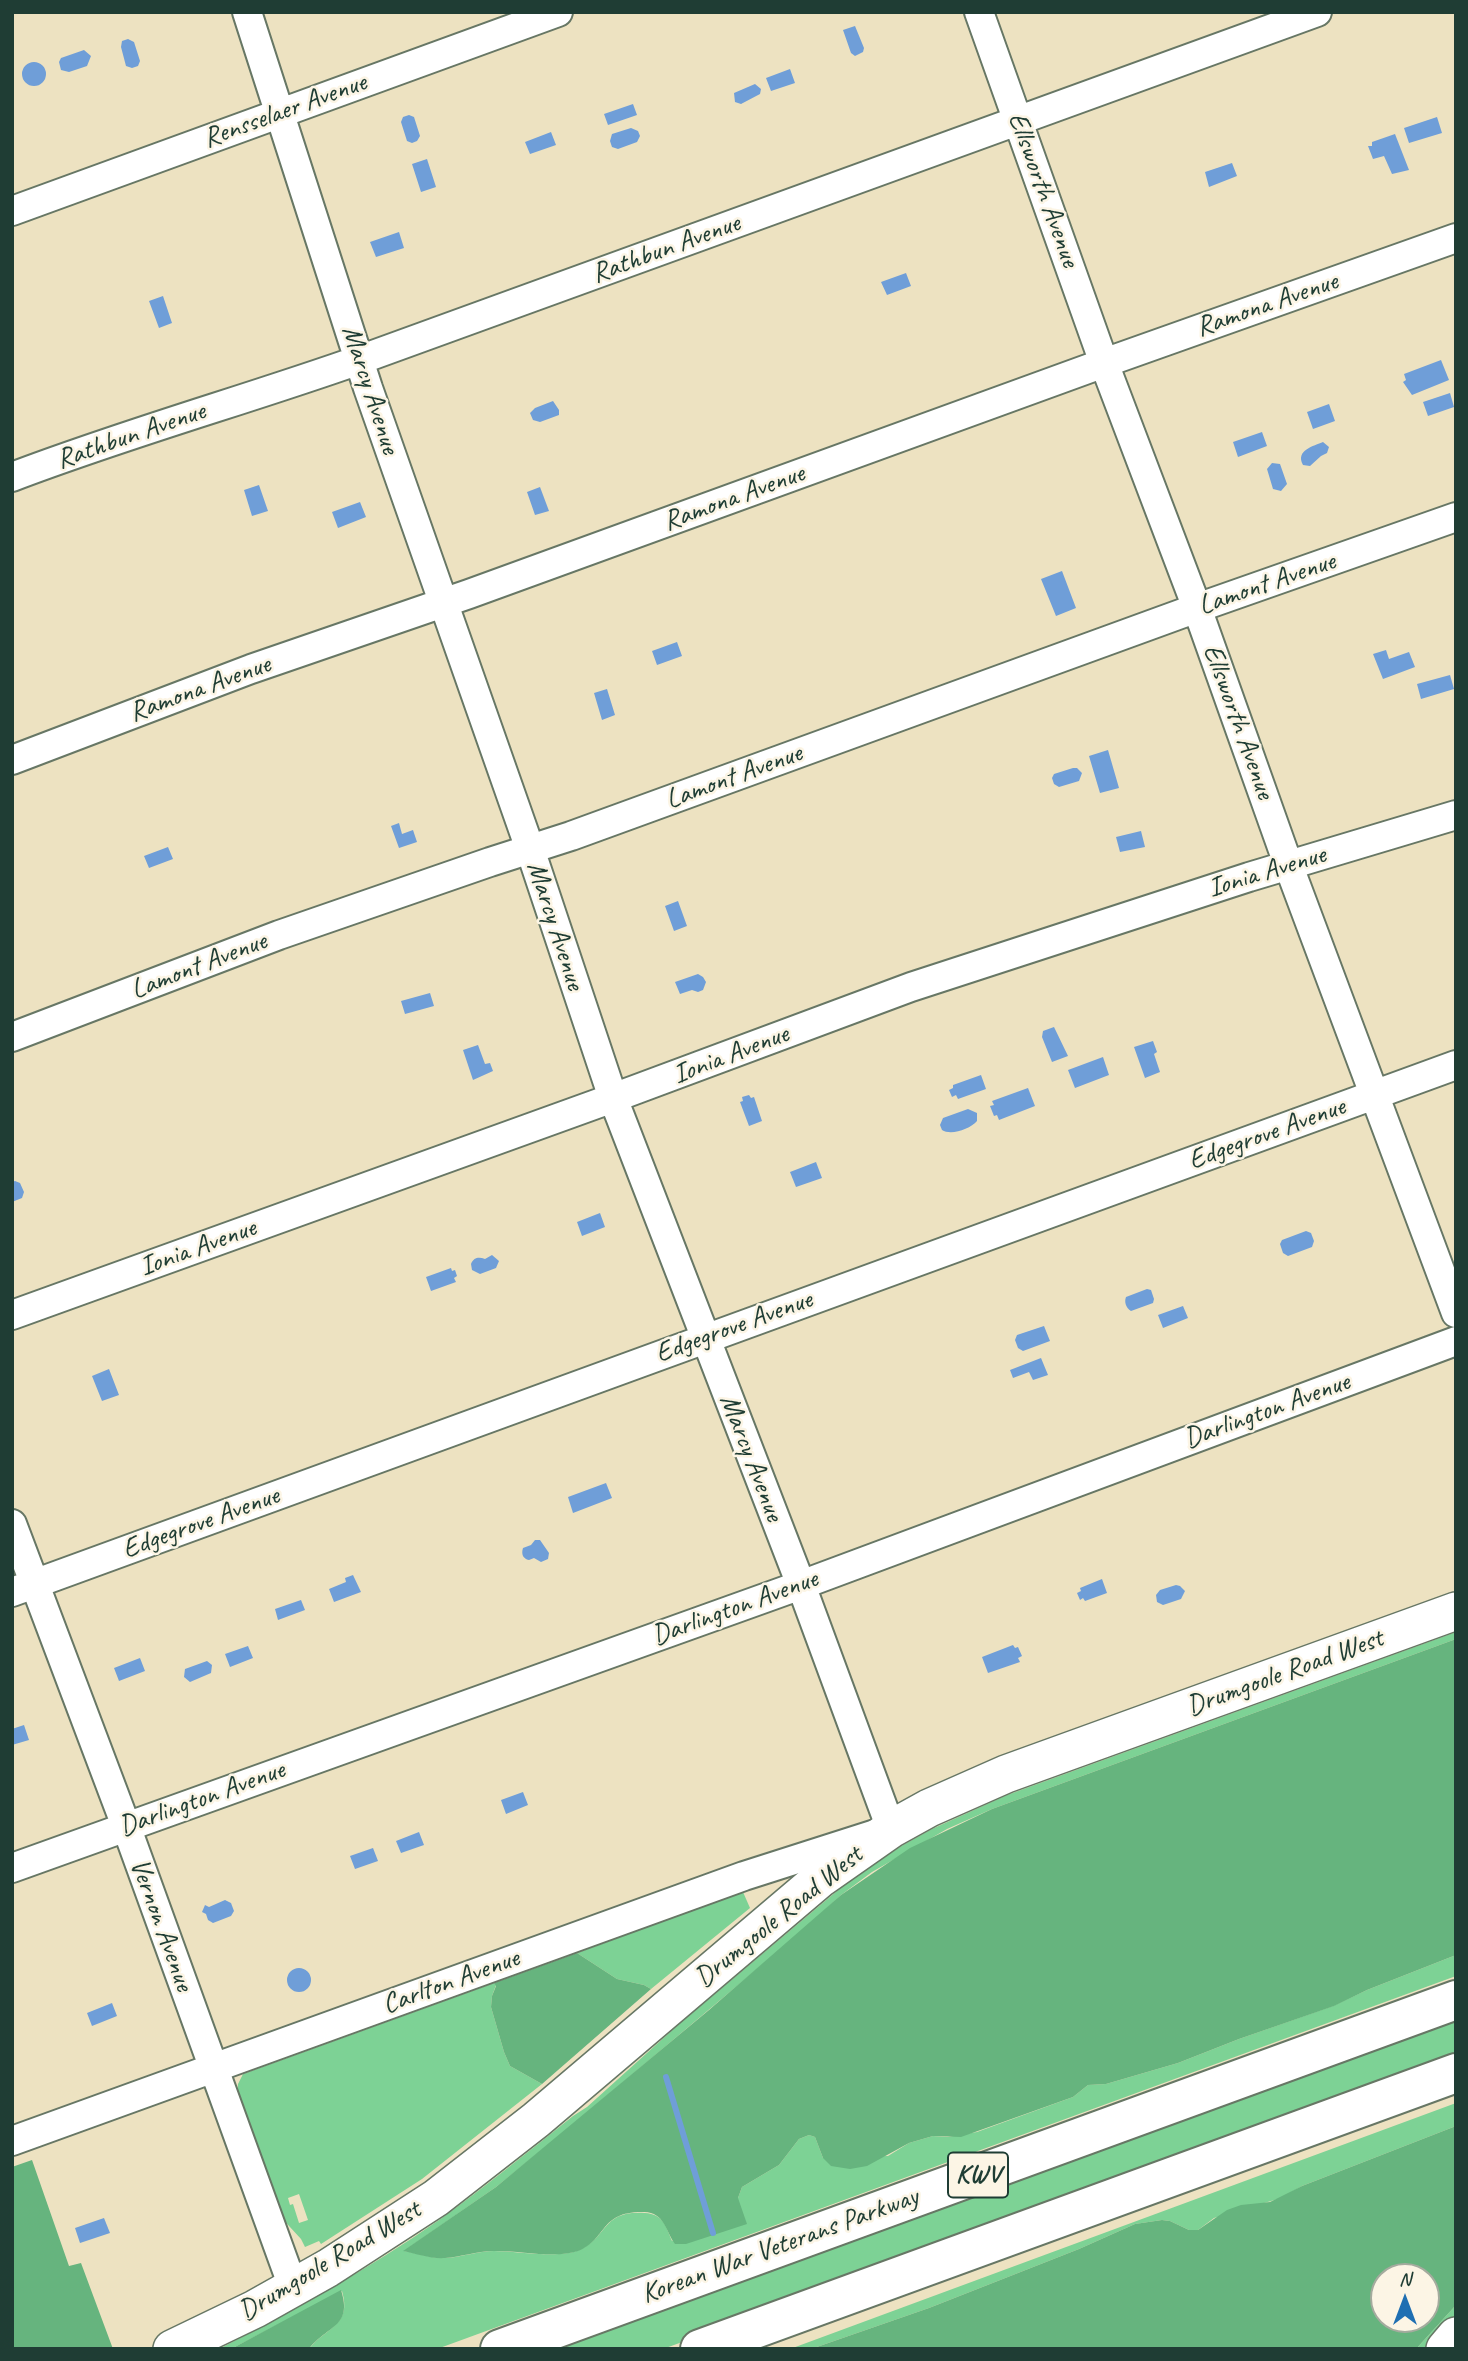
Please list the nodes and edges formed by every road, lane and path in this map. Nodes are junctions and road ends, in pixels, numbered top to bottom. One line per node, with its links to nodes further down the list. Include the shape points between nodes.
1 (247, 12): 5 (street, Marcy Avenue)
2 (558, 12): 5 (street, Rensselaer Avenue)
3 (979, 12): 6 (street, Ellsworth Avenue)
4 (1317, 12): 6 (street, Rathbun Avenue)
5 (280, 112): 7 (street, Rensselaer Avenue); 9 (street, Marcy Avenue)
6 (1019, 122): 9 (street, Rathbun Avenue); 10 (street, Ellsworth Avenue)
7 (12, 211)
8 (1456, 238): 10 (street, Ramona Avenue)
9 (359, 360): 11 (street, Rathbun Avenue); 13 (street, Marcy Avenue)
10 (1104, 363): 13 (street, Ramona Avenue); 14 (street, Ellsworth Avenue)
11 (12, 477)
12 (1456, 517): 14 (street, Lamont Avenue)
13 (442, 604): 15 (street, Ramona Avenue, via 251,669); 17 (street, Marcy Avenue)
14 (1197, 608): 17 (street, Lamont Avenue); 18 (street, Ellsworth Avenue)
15 (12, 760)
16 (1456, 815): 18 (street, Ionia Avenue)
17 (530, 849): 19 (street, Lamont Avenue, via 279,935); 22 (street, Marcy Avenue)
18 (1288, 864): 21 (street, Ellsworth Avenue); 22 (street, Ionia Avenue, via 911,987)
19 (12, 1037)
20 (1456, 1065): 21 (street, Edgegrove Avenue)
21 (1374, 1095): 23 (street, Ellsworth Avenue); 25 (street, Edgegrove Avenue)
22 (613, 1098): 24 (street, Ionia Avenue); 25 (street, Marcy Avenue)
23 (1456, 1313)
24 (12, 1315)
25 (704, 1338): 28 (street, Marcy Avenue); 29 (street, Edgegrove Avenue)
26 (1456, 1341): 28 (street, Darlington Avenue)
27 (12, 1524): 29 (street, Vernon Avenue)
28 (801, 1585): 31 (street, Darlington Avenue); 32 (street, Marcy Avenue)
29 (23, 1588): 31 (street, Vernon Avenue)
30 (1456, 1611): 32 (main road, Drumgoole Road West, via 1006,1774)
31 (126, 1826): 33 (street, Darlington Avenue); 35 (street, Vernon Avenue)
32 (891, 1829): 35 (street, Carlton Avenue, via 744,1876); 38 (main road, Drumgoole Road West, via 821,1878 470,2172 366,2244)
33 (12, 1868)
34 (1456, 2000): 41 (highway, Korean War Veterans Parkway / KWV)
35 (213, 2068): 37 (street, Carlton Avenue); 38 (street, Vernon Avenue)
36 (1456, 2073): 42 (highway, KWV)
37 (12, 2141)
38 (293, 2287): 40 (main road, Drumgoole Road West)
39 (1456, 2336): 43 (main road)
40 (172, 2349)
41 (500, 2349)
42 (700, 2349)
43 (1445, 2349)

